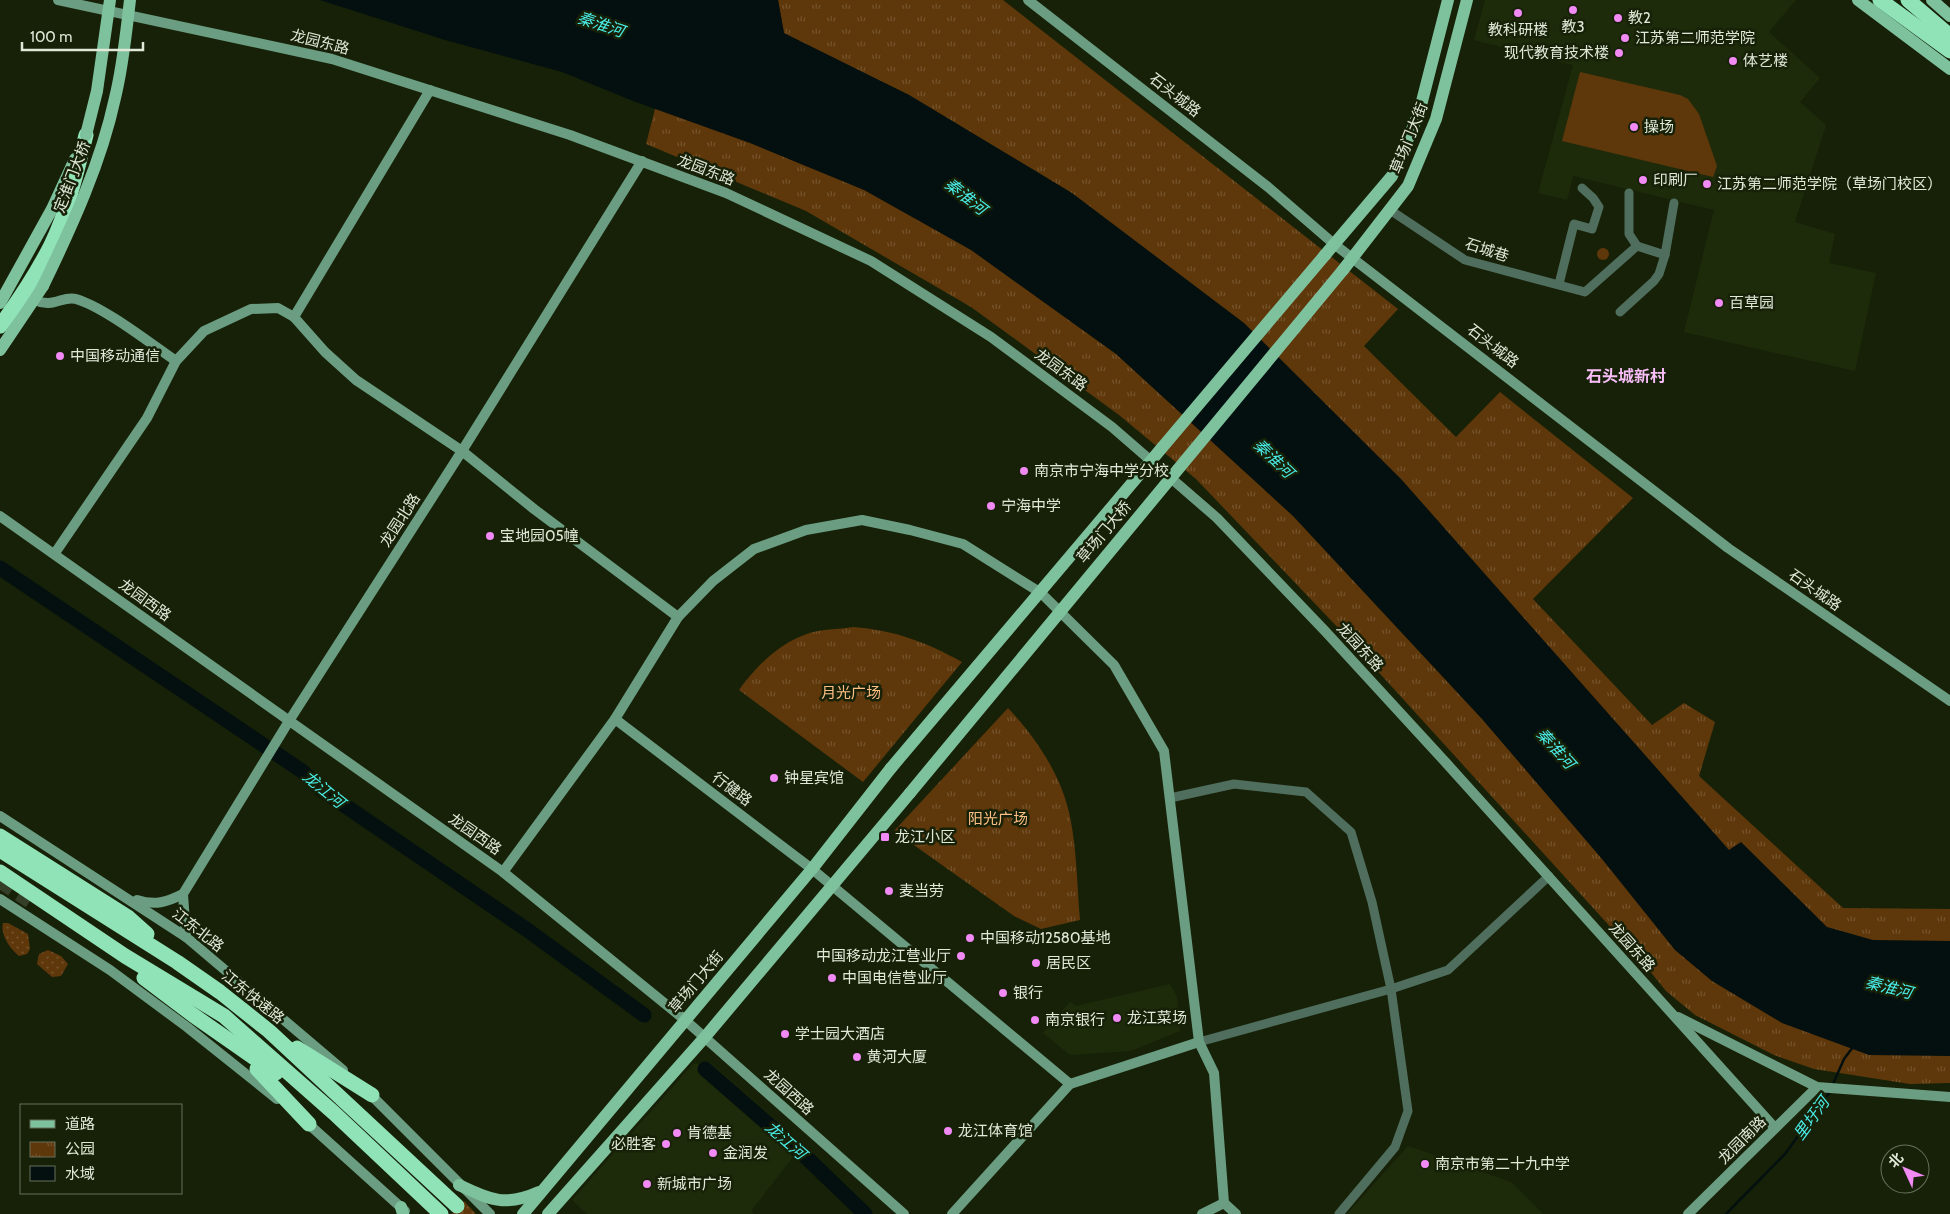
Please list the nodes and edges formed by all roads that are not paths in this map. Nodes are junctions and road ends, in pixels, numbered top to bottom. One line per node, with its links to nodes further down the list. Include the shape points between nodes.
1 (58, 0): 15 (street, 龙园东路, via 332,59)
2 (110, 0): 16 (main road, 定淮门大桥, bridge, via 97,91)
3 (130, 0): 29 (main road, 定淮门大桥, bridge, via 120,74 103,144 66,239)
4 (1028, 0): 22 (street, 石头城路, via 1268,187)
5 (1448, 0): 22 (main road, 草场门大街, via 1419,113 1392,176)
6 (1468, 0): 21 (main road, 草场门大街, via 1436,119 1408,186)
7 (1858, 0): 14 (main road)
8 (1880, 0): 13 (highway)
9 (1908, 0): 12 (highway)
10 (1932, 0): 11 (main road)
11 (1950, 16)
12 (1950, 36)
13 (1950, 51)
14 (1950, 69)
15 (430, 90): 17 (street, 龙园东路); 32 (street)
16 (86, 135): 30 (main road, 定淮门大桥, via 52,209); 33 (highway, via 74,184 52,243)
17 (642, 161): 36 (street, 龙园北路); 51 (street, 龙园东路, via 726,192 871,261 991,337 1112,427 1217,518 1332,638)
18 (1582, 188): 28 (street, via 1599,207 1592,229 1574,224)
19 (1629, 193): 23 (street, via 1629,234)
20 (1674, 204): 25 (street)
21 (1390, 210): 26 (main road, 草场门大街); 28 (street, 石城巷, via 1465,260)
22 (1334, 244): 24 (main road, 草场门大街); 26 (street, 石头城路)
23 (1637, 246): 25 (street); 28 (street, 石城巷, via 1585,292)
24 (1325, 254): 43 (main road, 草场门大桥, bridge)
25 (1665, 255): 31 (street, via 1654,281)
26 (1353, 258): 27 (main road, 草场门大街); 40 (street, 石头城路, via 1728,548)
27 (1343, 270): 52 (main road, 草场门大桥, bridge)
28 (1559, 284)
29 (35, 300): 34 (main road, 定淮门大桥); 35 (street, via 45,304 75,298)
30 (0, 303)
31 (1620, 312)
32 (294, 317): 35 (street, via 278,308 250,309 204,331); 36 (street, via 356,380)
33 (0, 326)
34 (0, 350)
35 (176, 362): 38 (street, via 147,418)
36 (462, 451): 39 (street); 42 (street, 龙园北路)
37 (0, 516): 38 (street, 龙园西路)
38 (54, 553): 42 (street, 龙园西路)
39 (678, 617): 41 (street); 44 (street, via 713,581 754,549 806,530 862,520 964,544 1041,594 1114,665 1164,751)
40 (1950, 701)
41 (614, 719): 48 (street, 行健路); 50 (street)
42 (289, 721): 50 (street, 龙园西路); 53 (street, 龙园北路)
43 (891, 768): 48 (main road, 草场门大街)
44 (1170, 798): 59 (street, via 1234,784 1306,792 1351,832 1372,902); 65 (street)
45 (0, 816): 54 (street, 江东北路)
46 (0, 836): 58 (highway, via 128,917)
47 (0, 850): 58 (highway, 江东快速路)
48 (812, 869): 52 (street, 行健路); 62 (main road, 草场门大街)
49 (0, 872): 70 (highway, via 125,956 224,1016)
50 (503, 872): 62 (street, 龙园西路)
51 (1548, 876): 59 (street, via 1448,970); 60 (street, 龙园东路)
52 (831, 884): 64 (main road); 66 (street, 行健路)
53 (183, 894): 54 (street, via 166,902 148,904); 57 (street)
54 (124, 896): 57 (street, 江东北路)
55 (0, 900): 71 (street, via 110,970)
56 (40, 907): 61 (highway)
57 (186, 938): 68 (street, 江东北路)
58 (178, 962): 63 (highway, 江东快速路)
59 (1390, 989): 65 (street); 86 (street, via 1408,1112 1394,1146)
60 (1672, 1014): 67 (street); 72 (street, 龙园东路)
61 (193, 1015): 70 (highway); 71 (highway, via 270,1081)
62 (685, 1020): 64 (street, 龙园西路); 74 (main road, 草场门大街)
63 (269, 1031): 68 (highway); 76 (highway, 江东快速路)
64 (705, 1037): 81 (main road); 82 (street, 龙园西路)
65 (1199, 1042): 66 (street); 75 (street, via 1214,1073)
66 (1070, 1084): 83 (street)
67 (1816, 1087): 69 (street); 72 (street, 龙园南路)
68 (372, 1095): 73 (street, 江东北路)
69 (1950, 1097)
70 (334, 1113): 79 (highway)
71 (309, 1124): 77 (street)
72 (1775, 1128): 87 (street, 龙园南路)
73 (460, 1185): 74 (main road, via 500,1202 527,1197); 78 (street, 江东北路)
74 (543, 1189): 80 (main road, 草场门大街)
75 (1224, 1203): 84 (street); 85 (street)
76 (457, 1206)
77 (404, 1212)
78 (485, 1212)
79 (441, 1214)
80 (523, 1214)
81 (548, 1214)
82 (904, 1214)
83 (952, 1214)
84 (1202, 1214)
85 (1236, 1214)
86 (1339, 1214)
87 (1688, 1214)

